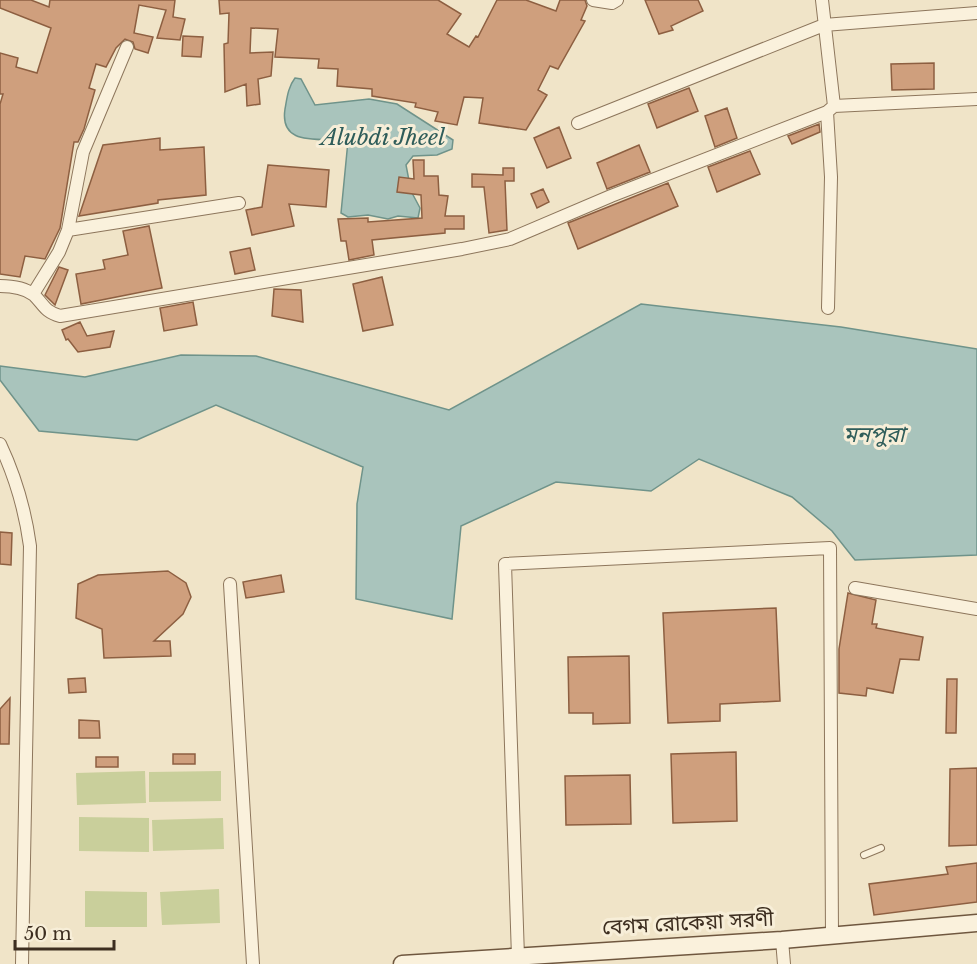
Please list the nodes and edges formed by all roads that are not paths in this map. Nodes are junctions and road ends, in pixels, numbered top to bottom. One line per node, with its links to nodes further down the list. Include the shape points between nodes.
1 (594, 0): 2 (street)
2 (616, 0)
3 (822, 0): 5 (street)
4 (977, 13): 5 (street)
5 (824, 25): 8 (street); 9 (street)
6 (127, 47): 11 (street, via 83,152)
7 (977, 99): 8 (street)
8 (831, 109): 13 (street, via 510,239 60,316 47,313); 14 (street)
9 (578, 123)
10 (239, 203): 11 (street)
11 (68, 230): 13 (street)
12 (0, 286): 13 (street, via 13,286)
13 (33, 294)
14 (828, 308)
15 (0, 444): 26 (street, via 16,478 30,546)
16 (230, 584): 27 (street)
17 (855, 588): 18 (street)
18 (977, 609)
19 (881, 848): 20 (lane)
20 (864, 855)
21 (977, 923): 22 (street, বেগম রোকেয়া সরণী)
22 (832, 936): 23 (street, বেগম রোকেয়া সরণী); 24 (street, via 830,548 505,564)
23 (782, 940): 24 (street, বেগম রোকেয়া সরণী); 29 (street)
24 (518, 957): 25 (street, বেগম রোকেয়া সরণী)
25 (448, 963): 28 (street, বেগম রোকেয়া সরণী)
26 (22, 964)
27 (253, 964)
28 (402, 964)
29 (784, 964)

